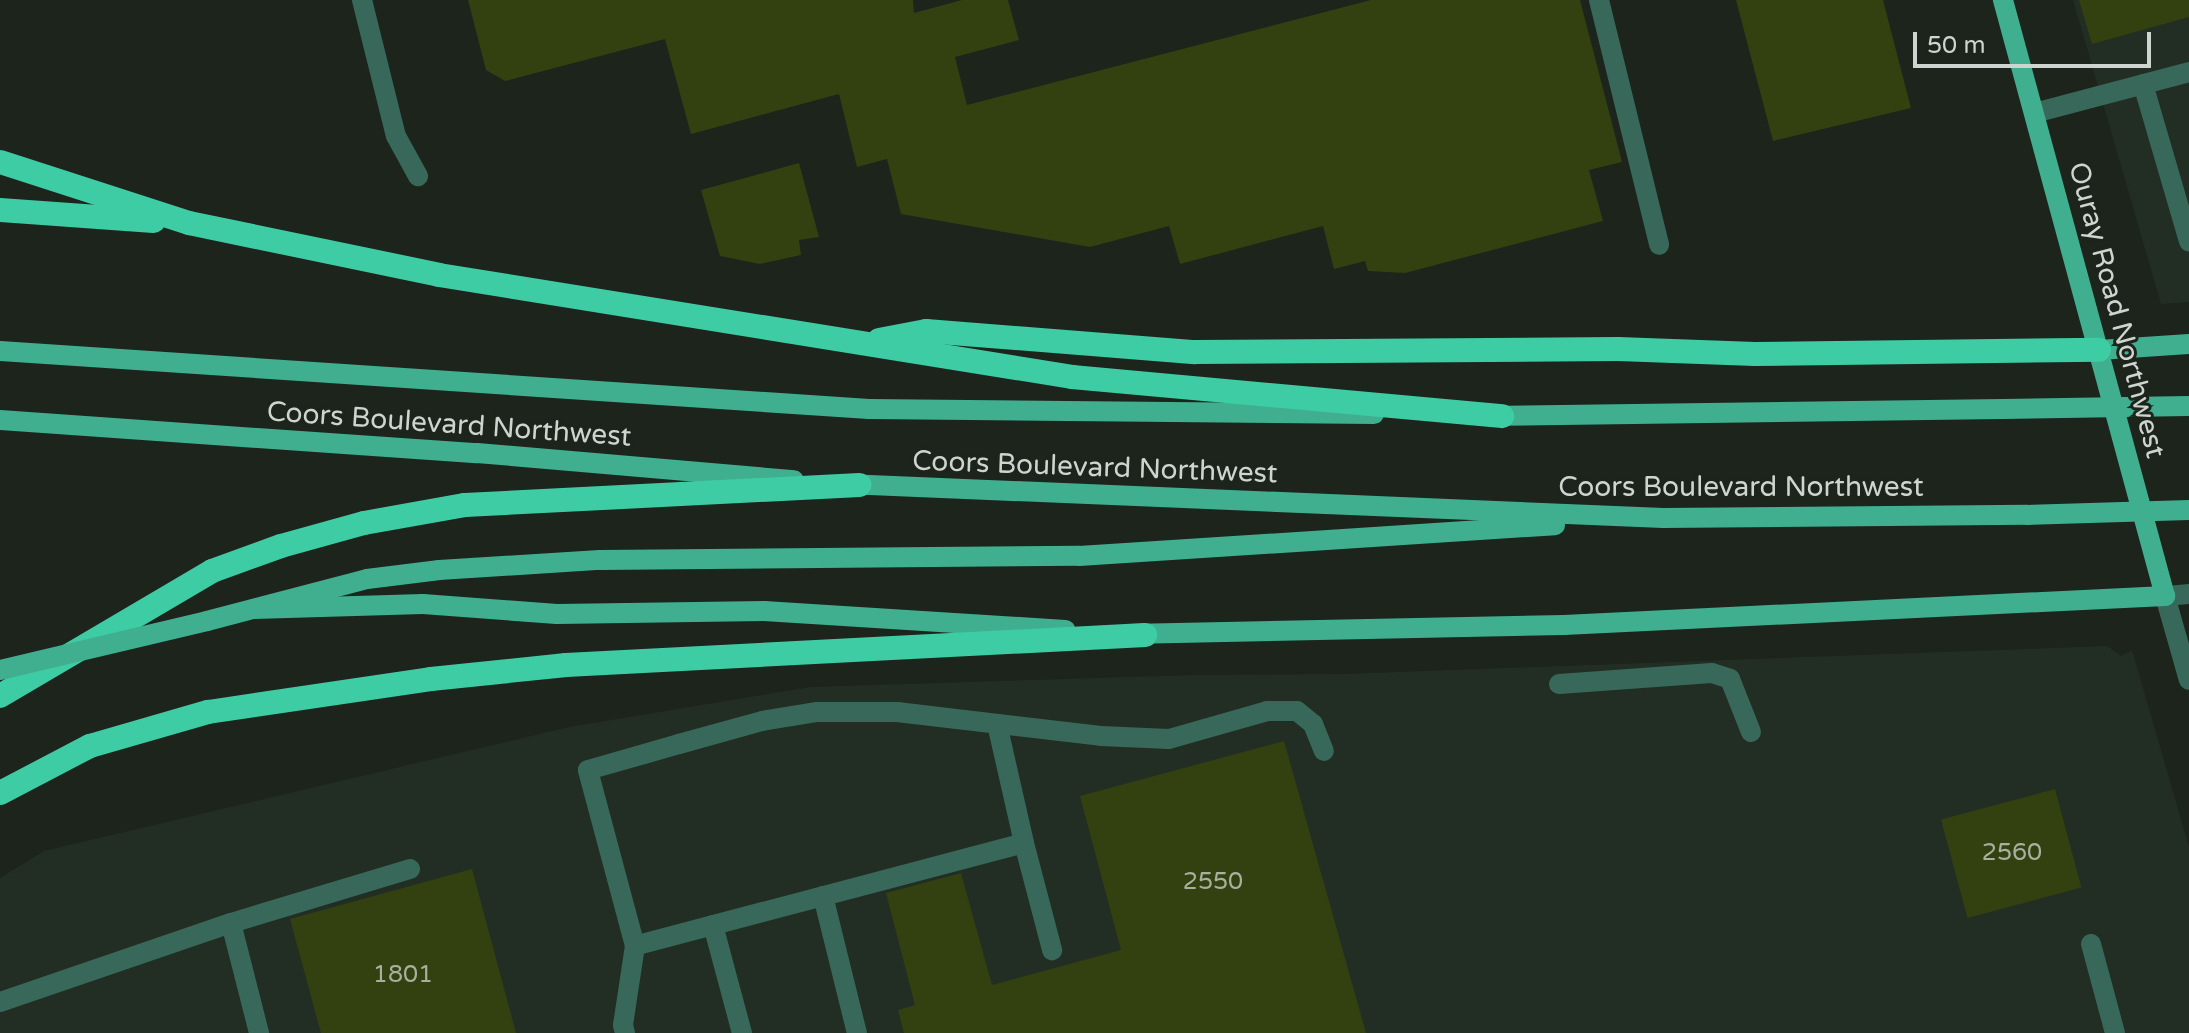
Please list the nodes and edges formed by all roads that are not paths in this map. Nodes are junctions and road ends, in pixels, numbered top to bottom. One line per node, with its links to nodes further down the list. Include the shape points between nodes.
1 (362, 0): 8 (street, via 396,136)
2 (1599, 0): 12 (street)
3 (2003, 0): 6 (main road, Ouray Road Northwest)
4 (2189, 72): 5 (street)
5 (2143, 84): 6 (street); 11 (street)
6 (2034, 113): 15 (main road, Ouray Road Northwest)
7 (0, 162): 10 (highway)
8 (418, 176)
9 (0, 210): 10 (highway)
10 (189, 223): 13 (highway, via 439,275)
11 (2189, 241)
12 (1659, 245)
13 (861, 344): 15 (highway, via 926,331 1195,352); 18 (highway, via 1072,377)
14 (2189, 344): 15 (main road)
15 (2099, 350): 24 (main road, Ouray Road Northwest)
16 (0, 351): 18 (main road, Coors Boulevard Northwest, via 869,409)
17 (2189, 406): 18 (main road, Coors Boulevard Northwest, bridge)
18 (1502, 416)
19 (0, 420): 20 (main road, Coors Boulevard Northwest)
20 (859, 485): 22 (main road, Coors Boulevard Northwest); 30 (highway, via 465,505 364,523 212,571)
21 (2189, 510): 22 (main road, Coors Boulevard Northwest, bridge)
22 (1663, 518): 25 (main road, via 1079,556 600,560 439,570 367,579)
23 (2189, 594): 24 (street)
24 (2165, 596): 26 (main road, via 1564,625); 28 (street, Ouray Road Northwest)
25 (254, 609): 26 (main road, via 423,604 557,614 764,611); 27 (main road, bridge)
26 (1145, 635): 34 (highway, via 566,665 431,679 208,712 90,746)
27 (0, 670)
28 (2189, 680)
29 (1559, 684): 32 (street, via 1712,673 1730,679)
30 (0, 696)
31 (997, 724): 33 (street, via 1169,739 1267,711 1297,711 1313,724); 35 (street); 41 (street, via 897,712 817,712 762,721 588,770)
32 (1751, 732)
33 (1324, 751)
34 (0, 793)
35 (1024, 843): 37 (street); 42 (street)
36 (410, 869): 38 (street)
37 (823, 896): 39 (street); 47 (street)
38 (231, 923): 43 (street); 44 (street)
39 (713, 925): 41 (street); 46 (street)
40 (2091, 944): 48 (street)
41 (635, 946): 45 (street)
42 (1052, 950)
43 (0, 1002)
44 (259, 1033)
45 (625, 1033)
46 (742, 1033)
47 (857, 1033)
48 (2115, 1033)

